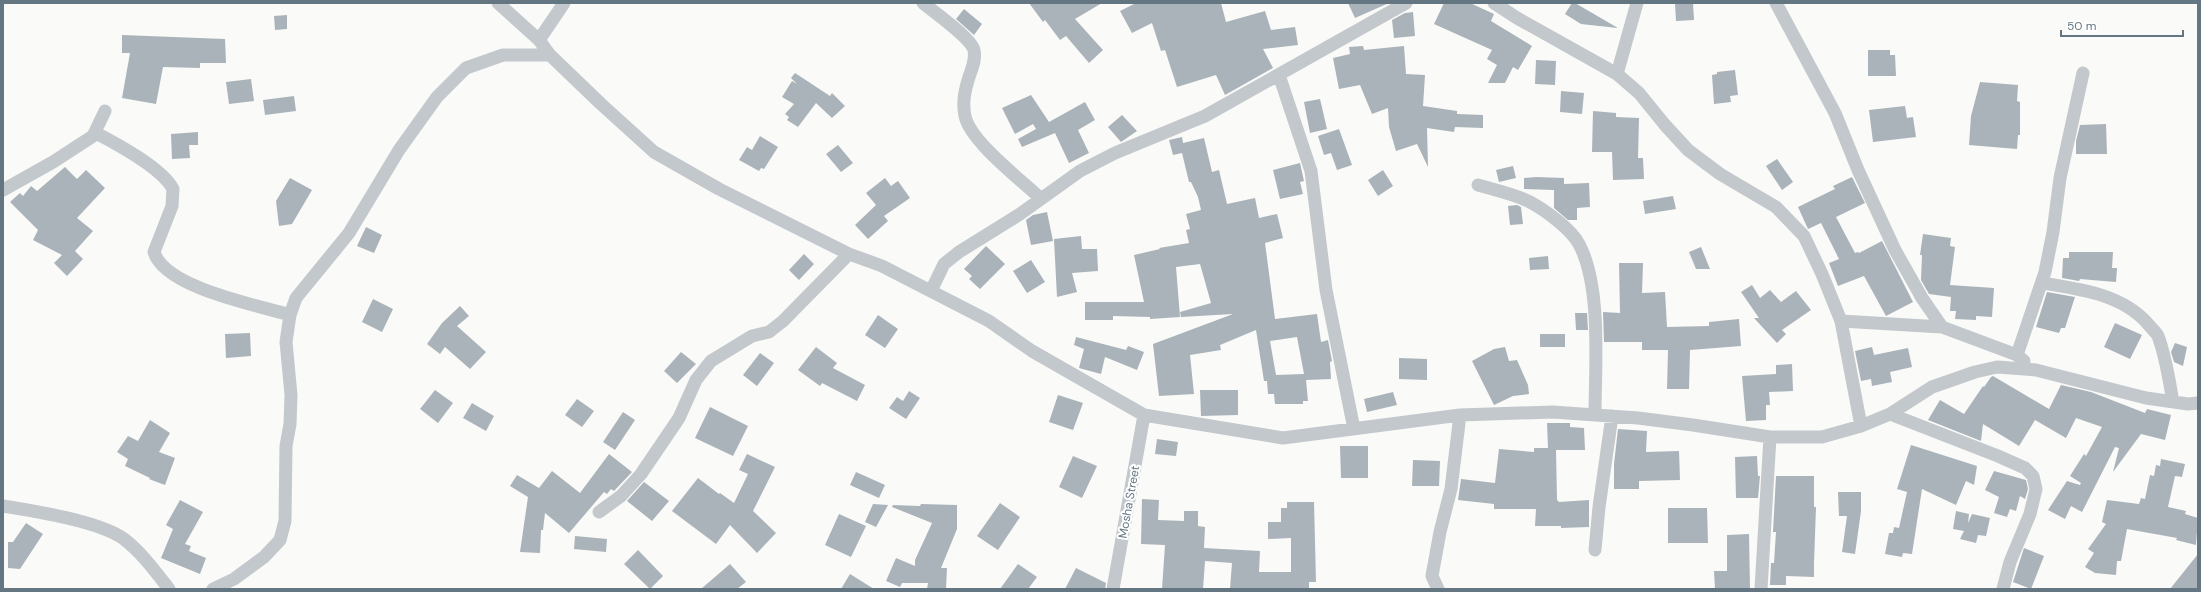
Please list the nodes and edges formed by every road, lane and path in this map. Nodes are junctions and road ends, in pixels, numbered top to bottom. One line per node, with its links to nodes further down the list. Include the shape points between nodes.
1 (498, 3): 8 (street)
2 (564, 3): 8 (street)
3 (923, 3): 17 (street, via 974,48 975,60 964,92 965,116 972,134)
4 (1406, 3): 12 (street)
5 (1494, 3): 11 (street)
6 (1637, 3): 11 (street)
7 (1776, 3): 23 (street, via 1835,112 1858,170 1895,250)
8 (539, 40): 9 (street)
9 (550, 55): 18 (street, via 654,152 719,189); 21 (street, via 504,55 466,68 436,98 368,198 349,233 296,298)
10 (2083, 73): 19 (street, via 2060,178 2053,232)
11 (1617, 74): 22 (street, via 1640,93 1688,150 1720,174 1776,207 1804,236)
12 (1279, 75): 17 (street, via 1205,116 1115,153 1080,171); 34 (street, via 1310,171 1326,290)
13 (105, 111): 14 (street)
14 (96, 133): 16 (street, via 79,146); 21 (street, via 134,155 173,189 169,213 154,252 164,266 189,285)
15 (1478, 185): 31 (street, via 1530,202 1550,214 1578,242 1587,262 1591,281 1595,325)
16 (3, 190)
17 (1040, 198): 20 (street, via 944,264)
18 (848, 254): 20 (street, via 882,266); 37 (street, via 783,321 769,332 752,336 711,361 696,380 679,418 640,474 621,496)
19 (2042, 282): 24 (street); 26 (street, via 2090,292 2120,302 2141,316 2157,335)
20 (930, 291): 29 (street, via 989,321 1032,351)
21 (290, 314): 40 (street, via 286,342 291,395 290,424 286,446 285,521 280,540 264,557 234,579)
22 (1841, 321): 23 (street); 33 (street)
23 (1942, 327): 24 (street)
24 (2017, 355): 25 (street)
25 (2036, 370): 26 (street, via 2146,398); 28 (street, via 1998,367 1975,372 1932,387)
26 (2173, 402): 27 (street)
27 (2198, 403)
28 (1890, 414): 33 (street); 44 (street, via 1998,456 2025,468 2033,476 2036,489 2030,514 2010,562)
29 (1144, 415): 34 (street, via 1283,438); 41 (street, Mosha Street)
30 (1460, 415): 31 (street, via 1554,412); 34 (street); 42 (street, via 1451,489 1432,576)
31 (1595, 415): 32 (street)
32 (1612, 416): 35 (street, via 1693,424); 38 (street)
33 (1861, 426): 35 (street, via 1822,437)
34 (1354, 429)
35 (1770, 437): 43 (street)
36 (3, 506): 39 (street, via 87,524 123,538 146,559)
37 (599, 512)
38 (1595, 550)
39 (169, 589)
40 (214, 589)
41 (1113, 589)
42 (1438, 589)
43 (1760, 589)
44 (2003, 589)

